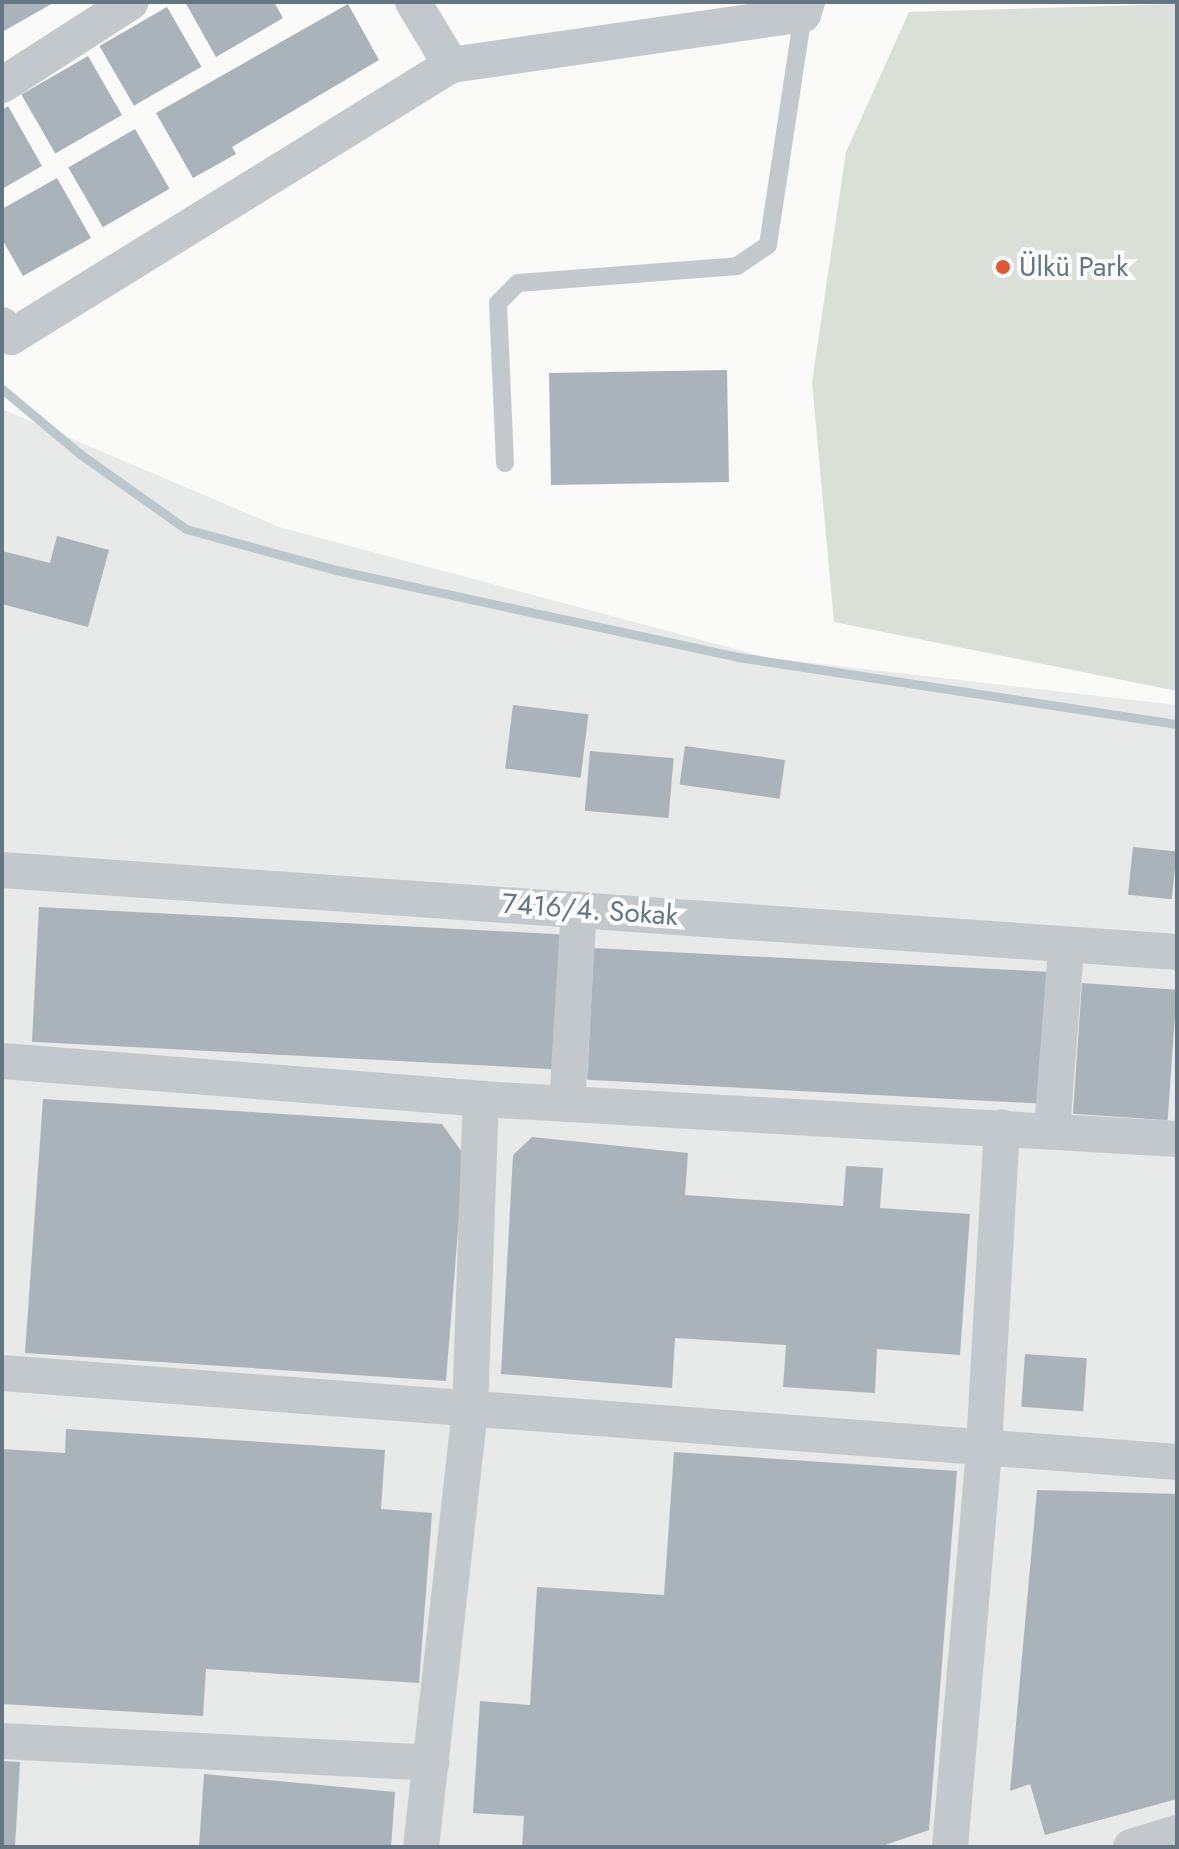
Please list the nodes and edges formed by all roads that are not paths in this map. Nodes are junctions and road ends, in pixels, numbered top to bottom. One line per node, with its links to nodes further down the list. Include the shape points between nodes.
1 (131, 2): 6 (street)
2 (413, 2): 5 (street)
3 (440, 2): 5 (street)
4 (805, 8): 5 (street); 8 (lane, via 768,245 737,266 518,283 498,303)
5 (451, 65): 7 (street, via 11,337)
6 (2, 85)
7 (2, 325)
8 (505, 463)
9 (2, 870): 10 (street, 7416/4. Sokak)
10 (579, 909): 11 (street, 7416/4. Sokak); 15 (street)
11 (1066, 947): 12 (street, 7416/4. Sokak); 17 (street)
12 (1177, 952)
13 (2, 1061): 14 (street)
14 (481, 1099): 15 (street); 20 (street)
15 (567, 1104): 16 (street)
16 (1002, 1128): 17 (street); 21 (street)
17 (1052, 1130): 18 (street)
18 (1177, 1139)
19 (2, 1373): 20 (street)
20 (470, 1410): 21 (street); 24 (street)
21 (984, 1448): 22 (street); 27 (street)
22 (1177, 1462)
23 (2, 1741): 24 (street)
24 (431, 1763): 26 (street)
25 (1177, 1833): 28 (street)
26 (421, 1847)
27 (950, 1847)
28 (1131, 1847)

